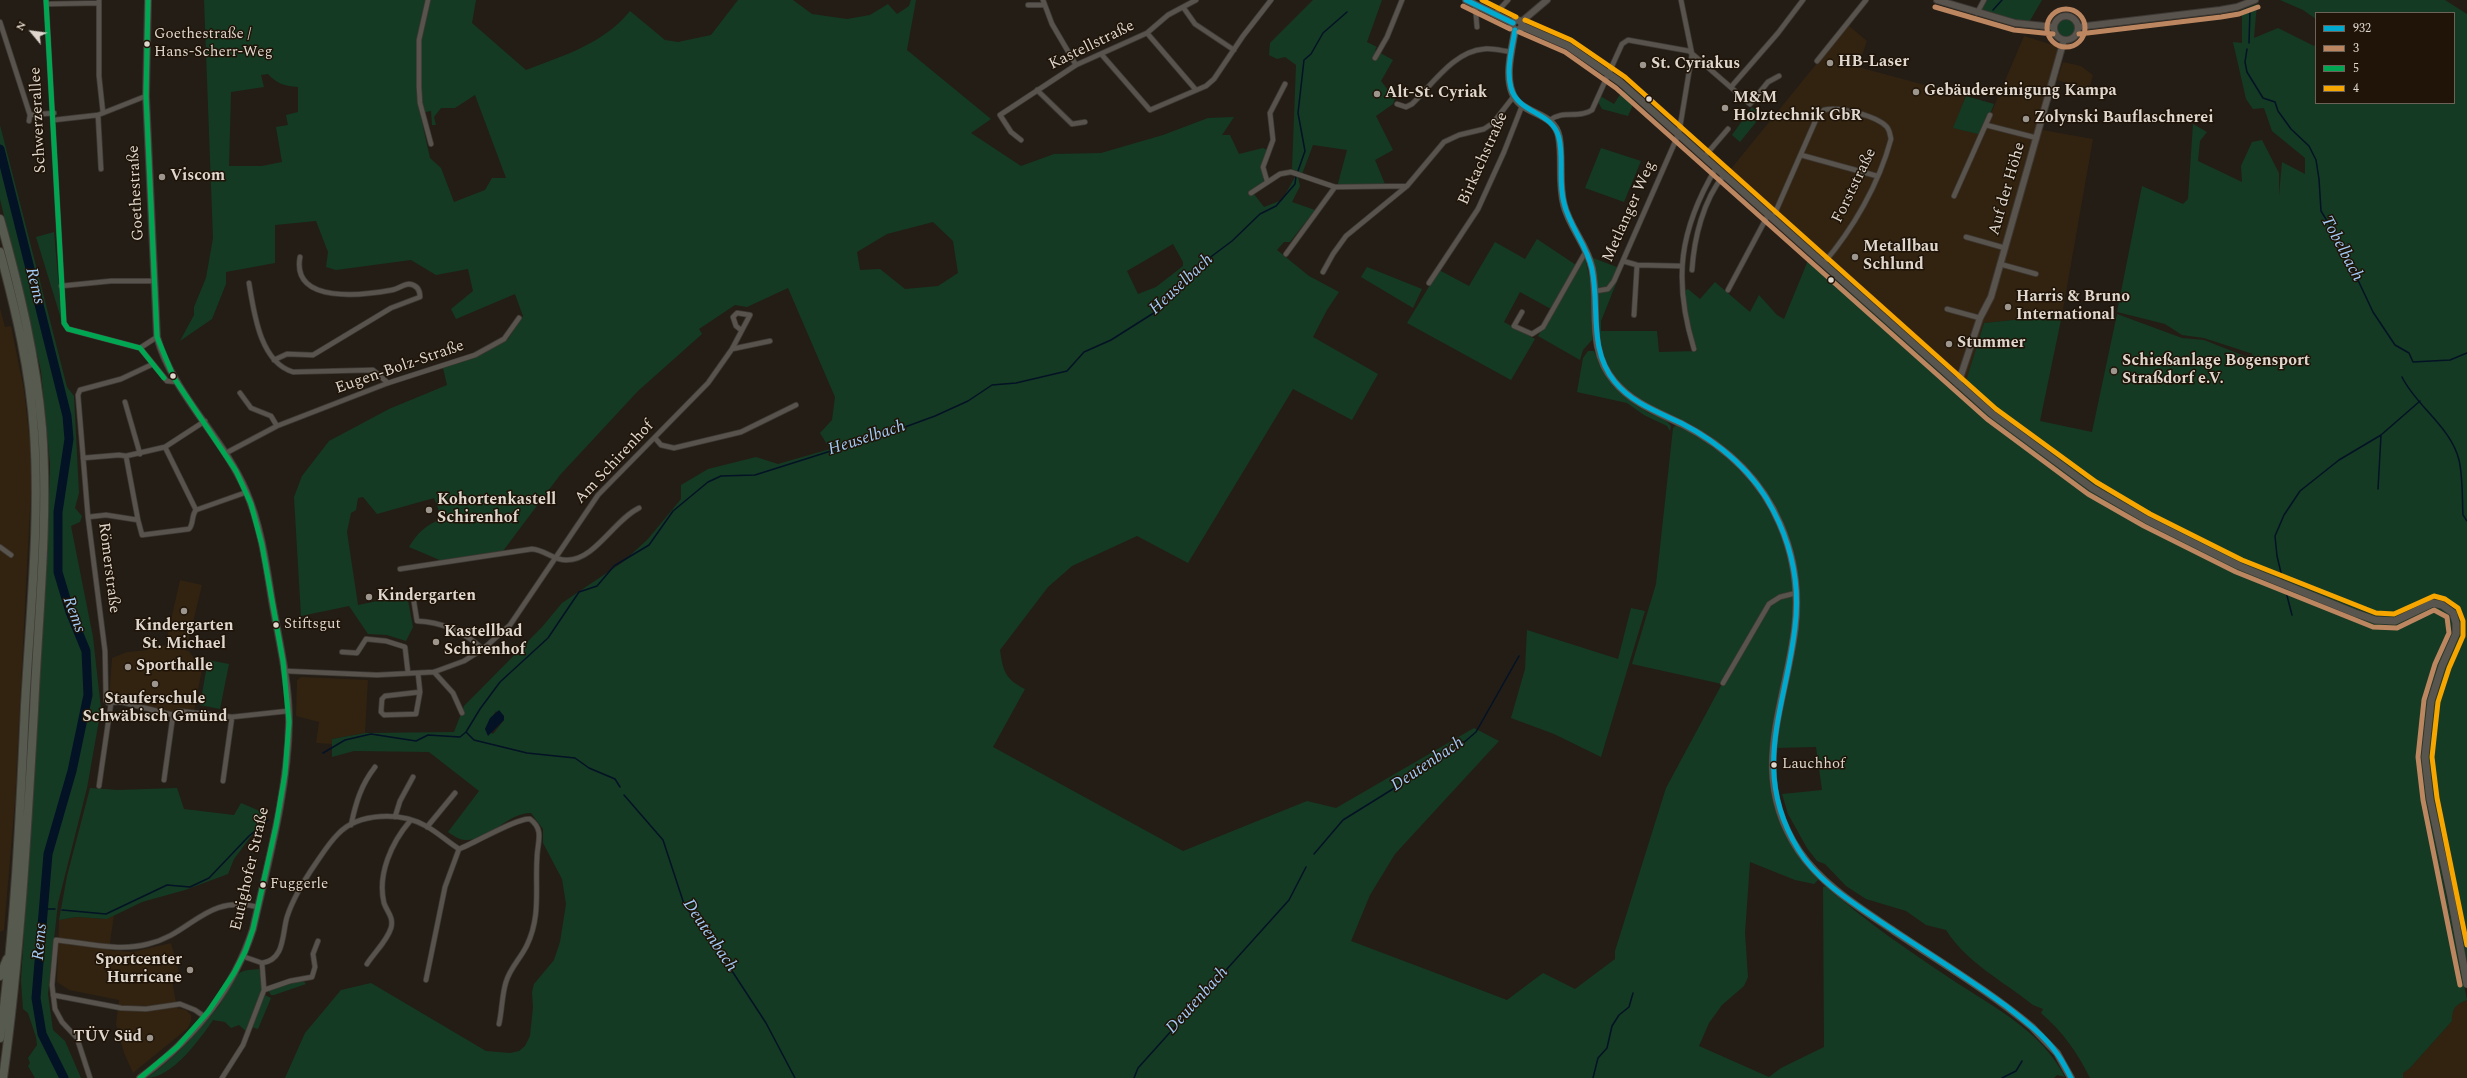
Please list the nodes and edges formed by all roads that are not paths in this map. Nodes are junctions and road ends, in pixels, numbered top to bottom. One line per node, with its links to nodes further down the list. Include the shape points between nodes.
1 (148, 0): 44 (street, Goethestraße)
2 (428, 0): 61 (street, via 419,40 419,87 420,103)
3 (1196, 0): 21 (street, Kastellstraße)
4 (1271, 0): 31 (street)
5 (1402, 0): 35 (street, via 1387,37)
6 (1466, 0): 19 (main road)
7 (1508, 0): 23 (street)
8 (1547, 0): 25 (street)
9 (1681, 0): 34 (street)
10 (1803, 0): 41 (street, via 1778,34)
11 (1866, 0): 36 (street)
12 (1937, 0): 22 (street)
13 (1984, 0): 22 (street)
14 (2255, 0): 27 (street, via 2220,10)
15 (46, 2): 16 (street); 48 (street, Schwerzerallee)
16 (89, 2): 17 (street)
17 (99, 2): 49 (street)
18 (1043, 2): 20 (street); 37 (street, via 1052,24)
19 (1475, 4): 23 (main road); 26 (street)
20 (1028, 5)
21 (1183, 7): 29 (street, Kastellstraße); 31 (street, via 1195,24)
22 (1976, 13): 28 (street, via 2015,23)
23 (1495, 14): 25 (main road)
24 (0, 22): 50 (street)
25 (1518, 26): 32 (main road); 38 (main road, via 1568,46)
26 (1477, 27)
27 (2078, 27): 28 (street, via 2075,20 2066,16 2058,19); 30 (street, via 2074,37)
28 (2054, 28): 30 (street, via 2057,37)
29 (1147, 33): 33 (street, Kastellstraße); 43 (street)
30 (2064, 40): 59 (street, Auf der Höhe)
31 (1234, 50): 43 (street, via 1214,79)
32 (1512, 52): 45 (main road, via 1509,79); 46 (street, via 1485,48 1467,53 1454,62 1412,104)
33 (1102, 54): 37 (street, Kastellstraße); 43 (street, via 1150,110)
34 (1692, 54): 38 (street, via 1683,49 1628,40 1622,44); 41 (street); 58 (street, Metlanger Weg)
35 (1375, 58)
36 (1818, 61)
37 (1076, 65): 42 (street, Kastellstraße)
38 (1609, 73): 53 (street, via 1592,110 1580,115 1555,116); 58 (main road)
39 (1779, 76): 41 (street, via 1768,82 1750,104)
40 (1285, 84): 68 (street, via 1270,113 1273,140 1263,167)
41 (1730, 87)
42 (1037, 90): 55 (street, via 1072,124); 60 (street, Kastellstraße, via 1000,115 1011,132)
43 (1196, 90)
44 (146, 96): 49 (street); 89 (street, Goethestraße)
45 (1514, 96): 47 (main road); 69 (street, via 1493,123 1484,129 1459,135 1444,142)
46 (1397, 104)
47 (1522, 106): 53 (main road); 91 (street, Birkachstraße, via 1478,209)
48 (54, 113): 50 (street); 52 (street, Schwerzerallee)
49 (100, 114): 52 (street); 65 (street)
50 (30, 115): 54 (street)
51 (1990, 115): 56 (street)
52 (54, 120): 92 (street, Schwerzerallee)
53 (1550, 120): 77 (main road, via 1559,136 1564,204)
54 (29, 121)
55 (1085, 122)
56 (1986, 125): 59 (street, Auf der Höhe); 72 (street)
57 (1728, 128): 63 (street)
58 (1679, 133): 63 (main road); 81 (street, Metlanger Weg)
59 (2037, 138): 76 (street, Auf der Höhe)
60 (1021, 140)
61 (431, 144)
62 (1801, 155): 67 (street); 67 (street, Forststraße, via 1818,115 1824,110 1840,109 1879,121 1889,130 1891,139); 73 (street, Forststraße)
63 (1704, 157): 64 (main road)
64 (1716, 168): 66 (main road); 85 (street, via 1691,218)
65 (101, 169)
66 (1724, 175): 73 (main road); 86 (street, via 1700,224 1694,245)
67 (1877, 176): 82 (street, Forststraße, via 1843,240)
68 (1267, 181): 70 (street, via 1280,174 1292,172); 71 (street)
69 (1407, 186): 70 (street); 87 (street, via 1346,236)
70 (1335, 187): 79 (street)
71 (1251, 193)
72 (1954, 196)
73 (1772, 214): 82 (main road); 93 (street, Forststraße)
74 (0, 219): 171 (highway, via 34,364 42,428 44,506 20,923)
75 (1966, 237): 76 (street, Auf der Höhe)
76 (2005, 248): 83 (street, Auf der Höhe)
77 (1586, 251): 94 (main road); 96 (street, via 1543,327 1532,334 1514,326)
78 (0, 252): 159 (highway, via 24,358 34,431 35,476 21,794)
79 (1286, 254)
80 (300, 257): 106 (street, via 300,270 306,282 316,290 330,294 345,294 393,290 408,284 420,291 420,297 391,308 319,352 303,356 287,354)
81 (1623, 261): 84 (street); 94 (street, Metlanger Weg, via 1610,287)
82 (1823, 264): 110 (main road)
83 (2000, 264): 88 (street); 99 (street, Auf der Höhe, via 1991,296)
84 (1637, 265): 85 (street); 97 (street)
85 (1680, 266): 105 (street, via 1683,308)
86 (1692, 270)
87 (1323, 272)
88 (2036, 274)
89 (154, 281): 92 (street, via 112,281); 101 (street, Goethestraße)
90 (249, 283): 106 (street, via 260,332)
91 (1429, 283)
92 (61, 286): 103 (street, Schwerzerallee, via 65,326 68,329)
93 (1728, 290)
94 (1596, 291): 131 (main road, via 1596,346 1607,373 1634,400 1708,439 1752,477 1780,524 1790,551)
95 (1947, 309): 99 (street)
96 (1522, 312)
97 (1634, 315)
98 (519, 318): 109 (street, Eugen-Bolz-Straße, via 509,334 490,348 451,364)
99 (1980, 318): 110 (street, Auf der Höhe)
100 (741, 330): 104 (street, Am Schirenhof)
101 (157, 337): 103 (street); 108 (street, Eutighofer Straße)
102 (770, 341): 104 (street)
103 (140, 348): 107 (street)
104 (732, 349): 116 (street, Am Schirenhof, via 708,383)
105 (1694, 349)
106 (274, 360): 109 (street, via 283,369 294,372 373,370)
107 (153, 364): 108 (street, via 166,381); 121 (street, Römerstraße, via 121,379 80,390 78,395)
108 (178, 382): 114 (street, Eutighofer Straße)
109 (388, 384): 115 (street, Eugen-Bolz-Straße)
110 (1958, 384): 165 (main road, via 2030,444 2092,488 2239,566 2375,620 2399,621 2433,604 2442,605 2453,613 2456,634 2431,701 2425,757 2430,800)
111 (240, 393): 115 (street, via 250,408 271,416)
112 (125, 402): 119 (street)
113 (796, 405): 116 (street, via 752,428 734,434 674,448 661,445)
114 (205, 421): 117 (street); 118 (street, Eutighofer Straße)
115 (278, 426): 118 (street, Eugen-Bolz-Straße)
116 (655, 438): 129 (street, Am Schirenhof, via 598,495)
117 (165, 447): 119 (street); 124 (street)
118 (226, 453): 122 (street, Eutighofer Straße)
119 (140, 454): 120 (street)
120 (126, 456): 121 (street, via 119,454); 126 (street)
121 (83, 458): 125 (street, Römerstraße)
122 (247, 492): 124 (street); 135 (street, Eutighofer Straße, via 260,534)
123 (639, 508): 129 (street, via 626,515 585,556 566,561)
124 (196, 510): 126 (street, via 192,526 188,529 142,536)
125 (88, 517): 126 (street, via 106,515); 141 (street, Römerstraße)
126 (138, 520)
127 (0, 547): 128 (street)
128 (11, 555)
129 (555, 557): 130 (street, via 542,549 532,549); 133 (street, Am Schirenhof, via 510,625)
130 (400, 569)
131 (1796, 593): 139 (street, via 1780,597 1768,604); 175 (main road, via 1792,645 1775,722 1771,757 1777,803 1792,839 1811,866 1844,896 2032,1027 2057,1053)
132 (413, 596): 133 (street, via 418,621 455,630 472,639)
133 (483, 649): 136 (street, Am Schirenhof, via 464,661)
134 (342, 652): 138 (street, via 357,653 366,639 396,643 405,647)
135 (285, 670): 138 (street, Am Schirenhof, via 377,675); 142 (street, Eutighofer Straße)
136 (434, 672): 137 (street, Am Schirenhof); 143 (street, via 453,693)
137 (418, 673): 138 (street, Am Schirenhof); 140 (street)
138 (408, 674)
139 (1723, 683)
140 (420, 692): 140 (street, via 416,714 384,715 381,712 382,699 385,696)
141 (109, 703): 144 (street, via 122,702); 150 (street, Römerstraße)
142 (288, 711): 145 (street); 157 (street, Eutighofer Straße, via 284,778)
143 (462, 713)
144 (173, 715): 145 (street, via 179,711); 148 (street)
145 (232, 717): 149 (street)
146 (375, 767): 154 (street, via 356,800)
147 (413, 777): 152 (street, via 400,801)
148 (164, 780)
149 (223, 781)
150 (99, 786)
151 (455, 793): 155 (street)
152 (395, 817): 153 (street); 154 (street, via 374,817)
153 (410, 821): 155 (street); 162 (street, via 396,841 384,875 382,891 384,904 392,918 391,928)
154 (351, 825): 161 (street, via 338,833 312,869 287,917 279,953 272,960)
155 (427, 826): 156 (street)
156 (458, 849): 164 (street, via 445,887); 169 (street, via 525,818 530,819 539,829 536,921 527,945 505,983)
157 (258, 907): 160 (street, Eutighofer Straße, via 253,929); 167 (street, via 232,904 217,906 174,934 148,945 125,948 56,940)
158 (318, 941): 166 (street, via 313,954 315,967 312,977)
159 (11, 944): 163 (highway); 170 (highway)
160 (242, 956): 161 (street); 168 (street, Eutighofer Straße, via 224,991)
161 (262, 964): 166 (street)
162 (367, 964)
163 (0, 976)
164 (426, 980)
165 (2467, 984)
166 (264, 990): 174 (street, via 243,1045)
167 (53, 995): 168 (street, via 128,1009 180,1004); 172 (street, via 58,1016 78,1038)
168 (205, 1017): 173 (street, Eutighofer Straße, via 170,1055)
169 (499, 1024)
170 (0, 1038)
171 (3, 1078)
172 (90, 1078)
173 (140, 1078)
174 (222, 1078)
175 (2071, 1078)

